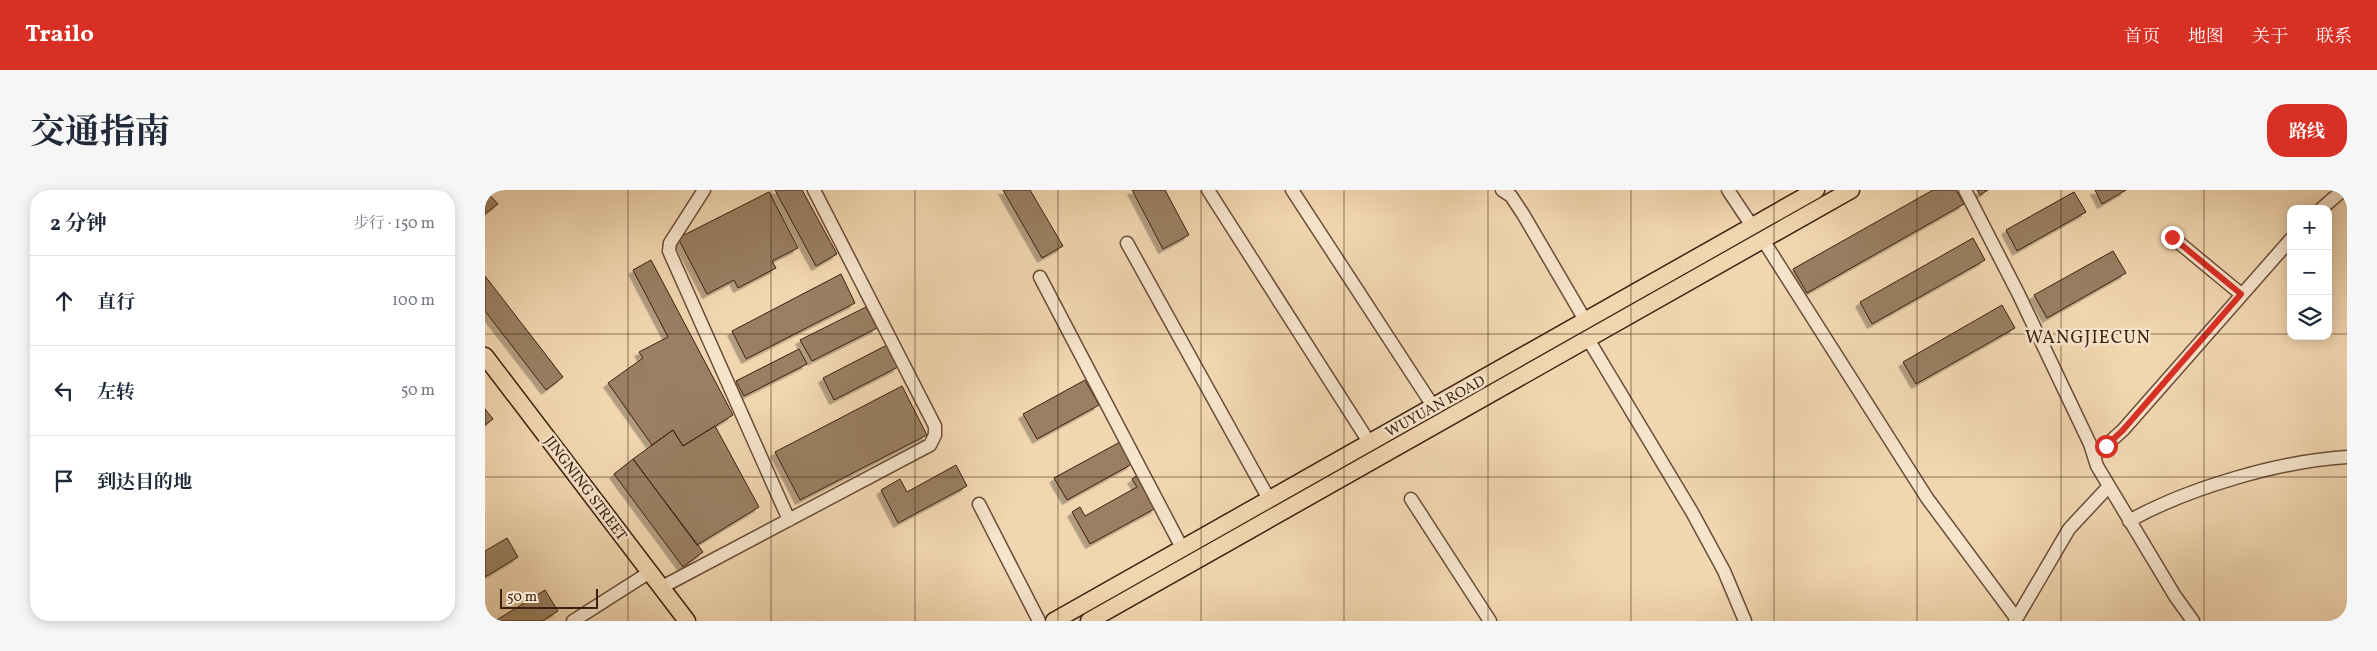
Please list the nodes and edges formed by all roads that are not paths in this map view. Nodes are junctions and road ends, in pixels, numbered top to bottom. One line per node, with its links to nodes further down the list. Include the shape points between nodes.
1 (704, 190): 30 (street, via 670,243 669,251)
2 (814, 190): 30 (street, via 935,426 935,435 930,445)
3 (1208, 190): 23 (street)
4 (1292, 190): 22 (street)
5 (1502, 190): 19 (street, via 1511,196 1523,214)
6 (1728, 190): 12 (street)
7 (1816, 190): 12 (main road, WUYUAN ROAD)
8 (1851, 190): 14 (main road, WUYUAN ROAD)
9 (1965, 190): 24 (street, via 2019,295)
10 (2343, 190): 11 (street)
11 (2326, 205)
12 (1752, 226): 19 (main road, WUYUAN ROAD)
13 (2172, 237): 18 (street)
14 (1763, 240): 20 (main road, WUYUAN ROAD); 35 (street, via 1927,498)
15 (1127, 243): 28 (street)
16 (2287, 243): 18 (street)
17 (1040, 278): 32 (street)
18 (2241, 294): 24 (street, via 2123,430)
19 (1585, 320): 22 (main road, WUYUAN ROAD)
20 (1588, 339): 40 (main road, WUYUAN ROAD); 42 (street, via 1692,512 1724,571)
21 (485, 356): 33 (main road, JINGNING STREET)
22 (1433, 406): 23 (main road, WUYUAN ROAD)
23 (1369, 442): 28 (main road, WUYUAN ROAD)
24 (2094, 456): 26 (street)
25 (2347, 457): 31 (street, via 2291,463 2160,505)
26 (2109, 486): 31 (street); 35 (street, via 2069,529)
27 (1411, 498): 41 (street)
28 (1269, 499): 32 (main road, WUYUAN ROAD)
29 (979, 504): 38 (street)
30 (789, 520): 34 (street)
31 (2129, 521): 43 (street)
32 (1182, 548): 39 (main road, WUYUAN ROAD)
33 (650, 572): 34 (main road, JINGNING STREET); 36 (street)
34 (662, 587): 37 (main road, JINGNING STREET)
35 (2015, 620)
36 (573, 621)
37 (687, 621)
38 (1039, 621)
39 (1054, 621)
40 (1089, 621)
41 (1490, 621)
42 (1745, 621)
43 (2193, 621)

